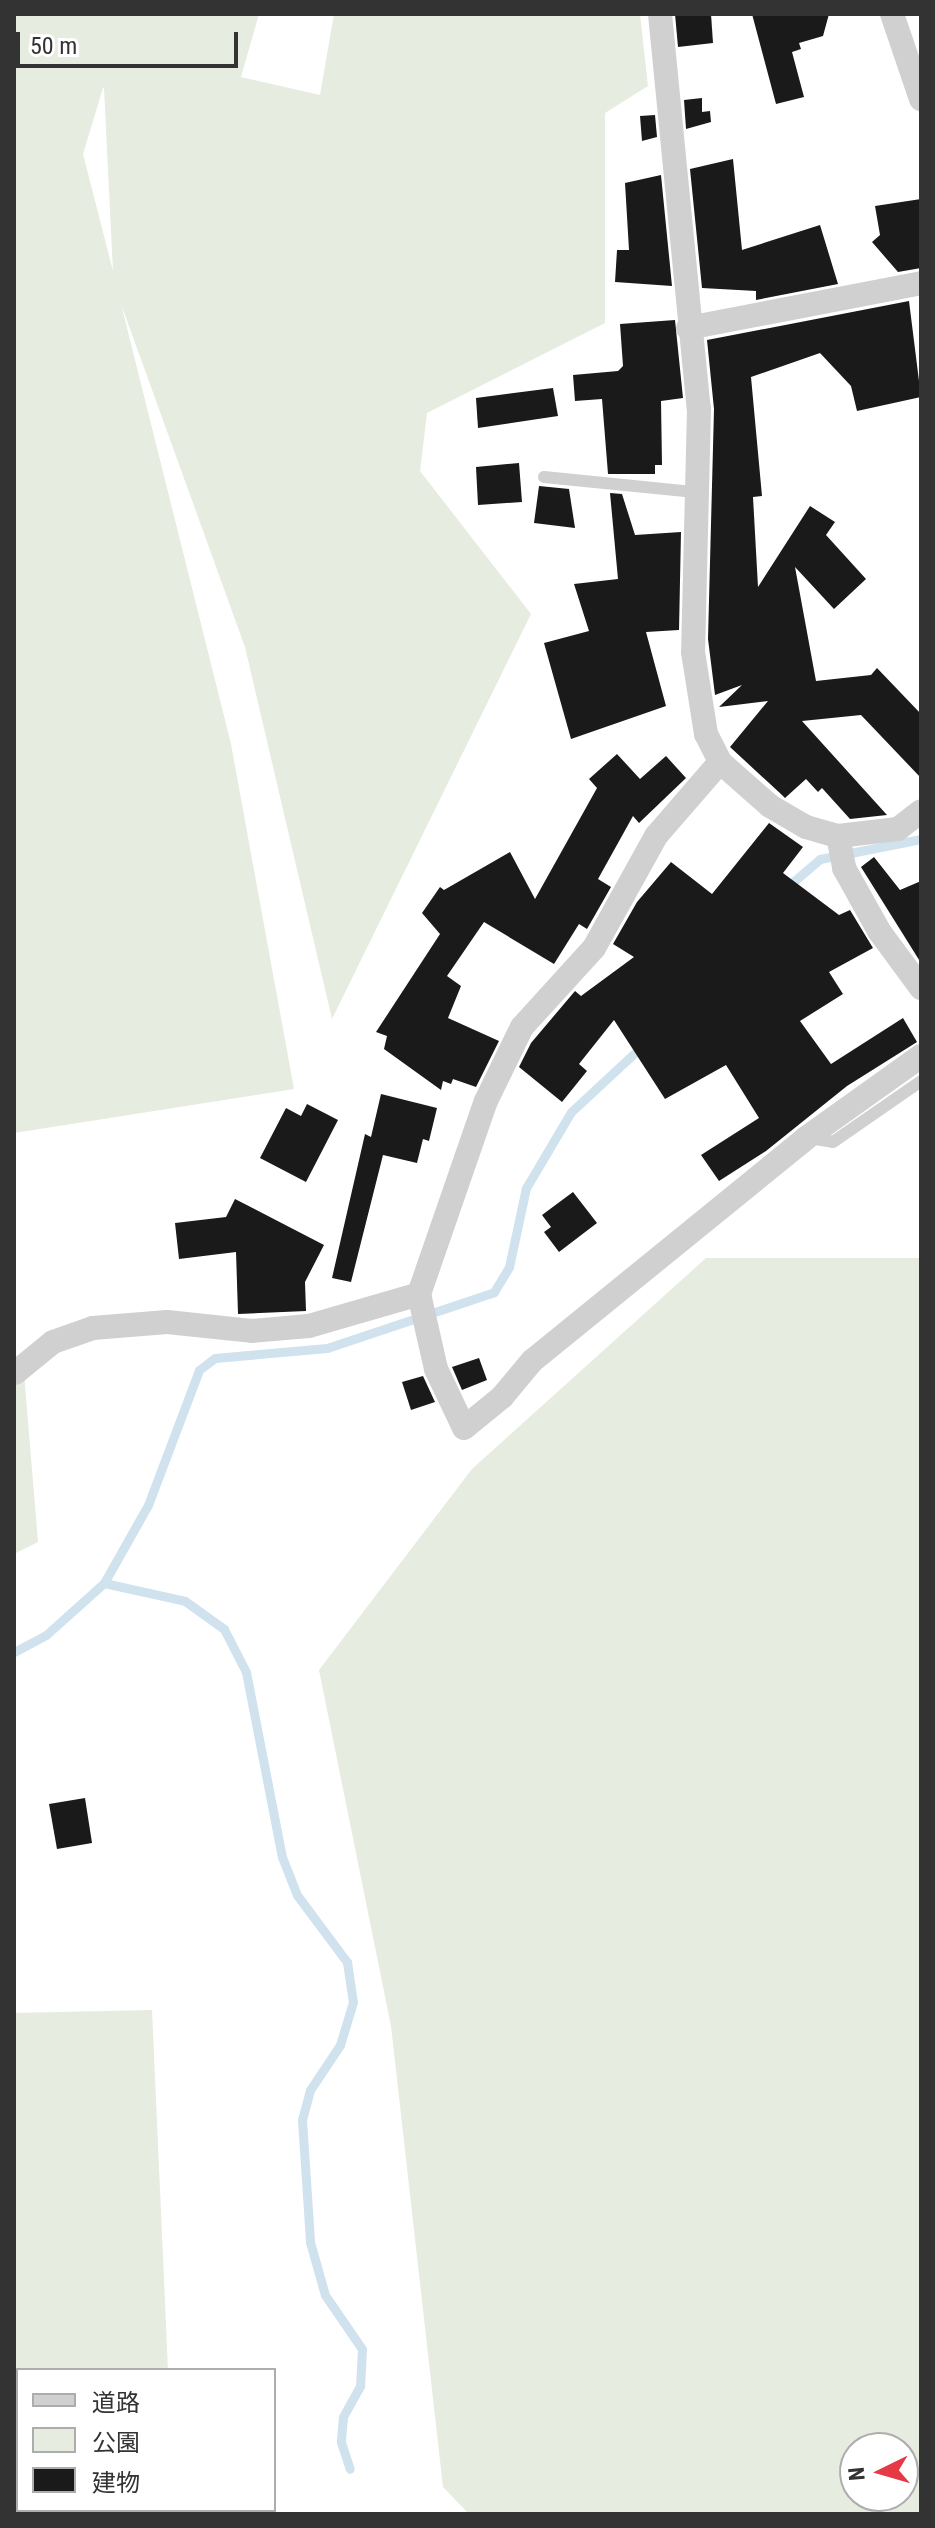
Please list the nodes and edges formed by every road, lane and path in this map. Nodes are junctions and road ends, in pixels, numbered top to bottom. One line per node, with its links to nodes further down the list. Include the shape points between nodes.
1 (660, 14): 5 (street)
2 (892, 14): 3 (street)
3 (921, 99)
4 (921, 283): 5 (street)
5 (688, 328): 7 (street, via 699,409)
6 (544, 477): 7 (lane)
7 (695, 492): 8 (street, via 693,652 706,734)
8 (720, 762): 10 (street, via 770,806 806,827); 15 (street, via 656,836 594,948 522,1027 486,1101)
9 (921, 811): 10 (street, via 898,829)
10 (838, 836): 11 (street, via 844,868)
11 (921, 988)
12 (921, 1056): 14 (street)
13 (921, 1081): 14 (lane, via 833,1142)
14 (806, 1138): 15 (street, via 532,1361 502,1397 464,1428 436,1369)
15 (419, 1294): 16 (street, via 309,1326 252,1331 167,1322 93,1328 53,1342)
16 (15, 1373)

